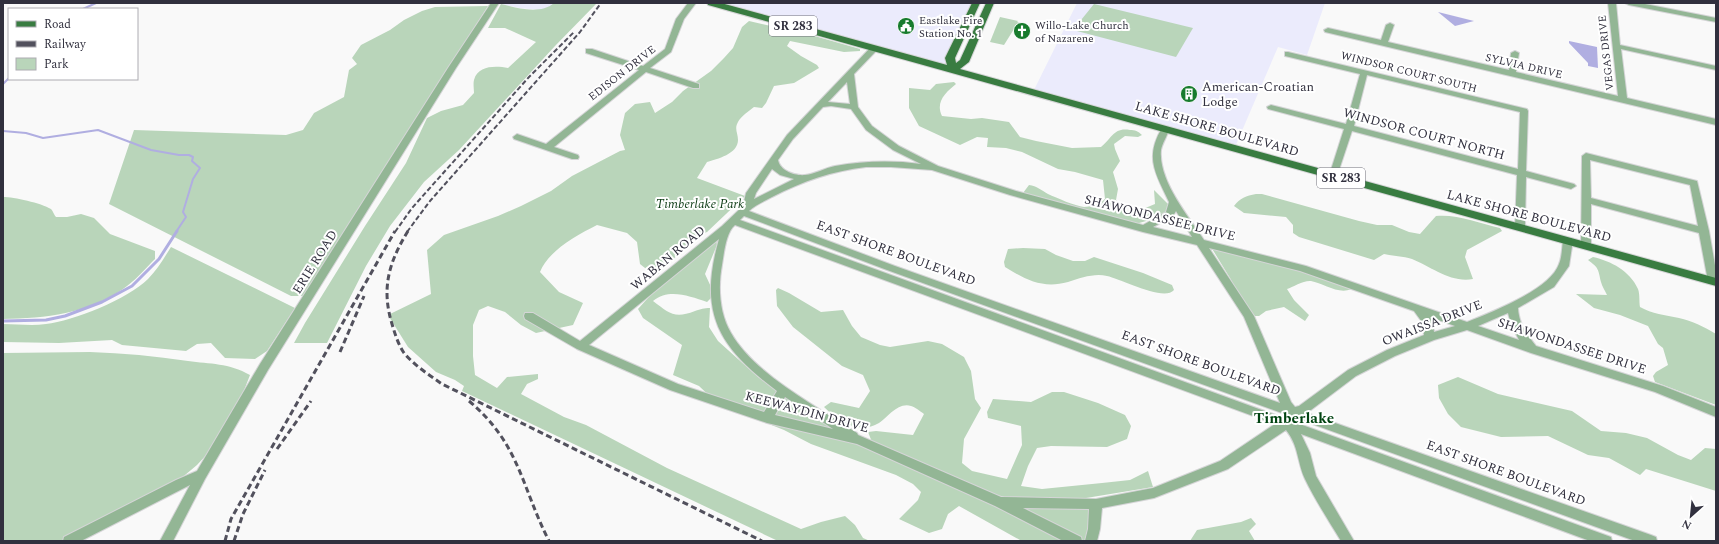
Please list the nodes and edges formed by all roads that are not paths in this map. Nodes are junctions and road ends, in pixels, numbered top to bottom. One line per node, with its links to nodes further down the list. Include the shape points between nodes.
1 (495, 3): 68 (street, ERIE ROAD, via 264,367)
2 (692, 3): 19 (street, EDISON DRIVE, via 685,8 679,19 668,50)
3 (711, 3): 14 (main road, LAKE SHORE BOULEVARD / SR 283)
4 (976, 3): 20 (main road, via 950,58)
5 (990, 3): 20 (main road, via 964,62)
6 (1612, 3): 13 (street, VEGAS DRIVE)
7 (1629, 3): 8 (street)
8 (1658, 6): 9 (street)
9 (1716, 20)
10 (1390, 25): 12 (street)
11 (1328, 30): 12 (street, SYLVIA DRIVE)
12 (1384, 44): 23 (street, SYLVIA DRIVE)
13 (1616, 46): 18 (street); 25 (street, VEGAS DRIVE)
14 (875, 48): 20 (main road, LAKE SHORE BOULEVARD / SR 283); 22 (street, WABAN ROAD)
15 (589, 51): 19 (street)
16 (1516, 53): 23 (street)
17 (1288, 54): 21 (street, WINDSOR COURT SOUTH)
18 (1716, 68)
19 (645, 69): 24 (street); 33 (street, EDISON DRIVE)
20 (953, 69): 31 (main road, LAKE SHORE BOULEVARD / SR 283)
21 (1364, 72): 30 (street); 39 (street, WINDSOR COURT SOUTH, via 1524,111)
22 (850, 74): 26 (street, WABAN ROAD); 27 (street, SHAWONDASSEE DRIVE)
23 (1512, 74): 25 (street, SYLVIA DRIVE)
24 (696, 86)
25 (1623, 101): 29 (street, SYLVIA DRIVE)
26 (819, 105): 27 (street); 36 (street, WABAN ROAD, via 790,137)
27 (854, 107): 34 (street, SHAWONDASSEE DRIVE, via 869,128)
28 (1271, 107): 30 (street, WINDSOR COURT NORTH)
29 (1716, 122)
30 (1349, 128): 39 (street, WINDSOR COURT NORTH); 40 (street)
31 (1164, 130): 40 (main road, LAKE SHORE BOULEVARD / SR 283); 44 (street, via 1158,149 1158,170)
32 (517, 137): 33 (street)
33 (548, 147): 35 (street)
34 (896, 148): 37 (street); 38 (street, SHAWONDASSEE DRIVE)
35 (575, 157)
36 (774, 160): 41 (street, via 775,166 784,174); 45 (street, WABAN ROAD, via 751,193)
37 (886, 164): 38 (street); 41 (street, via 849,166)
38 (935, 168): 48 (street, SHAWONDASSEE DRIVE, via 1013,193)
39 (1522, 173): 42 (street, WINDSOR COURT NORTH); 47 (street)
40 (1333, 176): 47 (main road, LAKE SHORE BOULEVARD / SR 283)
41 (804, 177): 45 (street)
42 (1571, 186)
43 (1586, 200): 49 (street); 49 (street, via 1586,156 1694,183); 52 (street)
44 (1174, 202): 48 (street, via 1170,214); 51 (street)
45 (744, 209): 46 (street, WABAN ROAD); 53 (street, EAST SHORE BOULEVARD)
46 (730, 223): 53 (street, EAST SHORE BOULEVARD); 60 (street, WABAN ROAD); 62 (street, via 718,259 716,293 726,335 739,353)
47 (1520, 227): 50 (main road, LAKE SHORE BOULEVARD / SR 283)
48 (1143, 229): 51 (street, SHAWONDASSEE DRIVE)
49 (1704, 231): 54 (street)
50 (1568, 240): 52 (main road, LAKE SHORE BOULEVARD / SR 283); 55 (street, OWAISSA DRIVE, via 1564,266 1550,284)
51 (1200, 242): 56 (street, SHAWONDASSEE DRIVE, via 1302,268); 63 (street, via 1248,316 1286,404)
52 (1586, 246): 54 (main road, LAKE SHORE BOULEVARD / SR 283)
53 (888, 272): 63 (street, EAST SHORE BOULEVARD); 66 (street, EAST SHORE BOULEVARD)
54 (1715, 281)
55 (1513, 307): 58 (street, OWAISSA DRIVE); 61 (street, via 1515,325)
56 (1418, 309): 58 (street, SHAWONDASSEE DRIVE); 59 (street, via 1427,321)
57 (529, 316): 60 (street, KEEWAYDIN DRIVE)
58 (1467, 326): 59 (street, OWAISSA DRIVE); 61 (street, SHAWONDASSEE DRIVE)
59 (1430, 337): 63 (street, OWAISSA DRIVE, via 1352,373 1302,410)
60 (581, 346): 65 (street, KEEWAYDIN DRIVE, via 674,387)
61 (1535, 350): 64 (street, SHAWONDASSEE DRIVE, via 1659,389)
62 (784, 390): 65 (street); 67 (street)
63 (1292, 412): 66 (street); 77 (street, EAST SHORE BOULEVARD)
64 (1716, 412)
65 (767, 418): 67 (street, KEEWAYDIN DRIVE)
66 (1288, 424): 70 (street, via 1278,428 1224,465 1154,493); 75 (street, via 1304,453 1310,477); 76 (street, EAST SHORE BOULEVARD)
67 (859, 440): 69 (street, KEEWAYDIN DRIVE)
68 (201, 475): 71 (street); 72 (street, ERIE ROAD)
69 (999, 502): 70 (street); 73 (street, KEEWAYDIN DRIVE)
70 (1096, 504): 74 (street)
71 (69, 541)
72 (166, 541)
73 (1076, 541)
74 (1091, 541)
75 (1348, 541)
76 (1606, 541)
77 (1651, 541)

